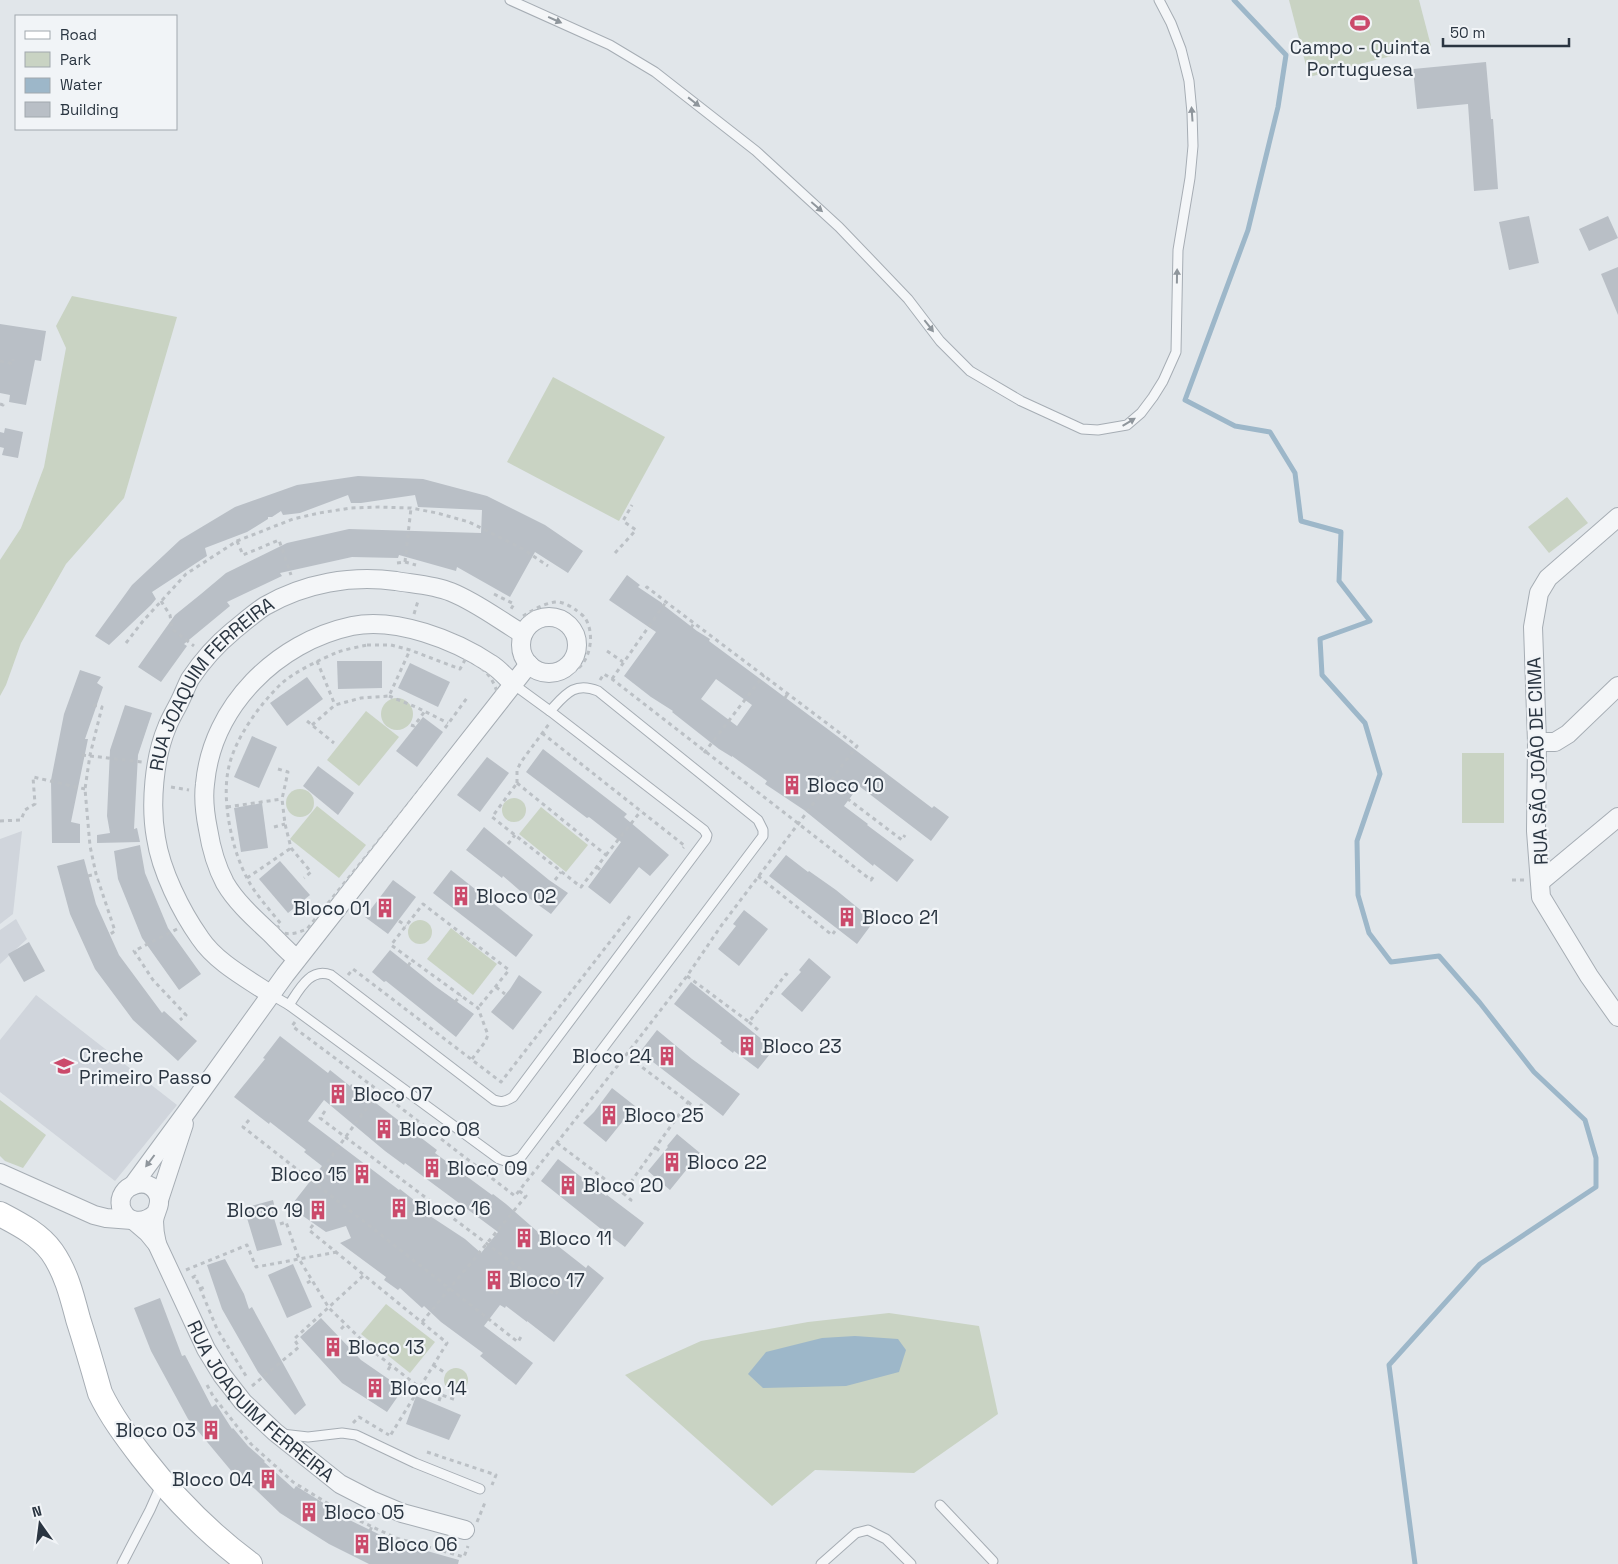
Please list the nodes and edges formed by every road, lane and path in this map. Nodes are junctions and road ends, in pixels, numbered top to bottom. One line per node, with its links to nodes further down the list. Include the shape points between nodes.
1 (510, 0): 2 (lane, one-way to 2, via 618,49 655,72 756,151 840,227 970,371 1021,401 1082,428 1098,430 1127,425 1141,414 1163,381 1176,352 1178,250 1190,178 1192,113 1181,48)
2 (1159, 0)
3 (13, 360): 4 (path, via 13,364)
4 (0, 361)
5 (4, 401): 6 (path, via 3,405)
6 (0, 404)
7 (632, 505): 11 (path, via 623,521 636,530)
8 (411, 508): 10 (path, via 351,508 320,513 293,519); 12 (path); 14 (path, via 469,522 523,549)
9 (1618, 517): 63 (street, RUA SÃO JOÃO DE CIMA, via 1548,578 1539,593 1533,627)
10 (237, 541): 16 (path, via 243,555 279,540); 21 (path, via 186,574)
11 (615, 553)
12 (405, 562): 13 (path); 15 (path)
13 (396, 563)
14 (548, 566)
15 (422, 567)
16 (293, 581)
17 (647, 587): 19 (path)
18 (489, 591): 24 (path, via 514,604)
19 (644, 592)
20 (418, 599): 23 (path)
21 (161, 601): 28 (path); 29 (path, via 170,615 172,629)
22 (666, 602): 33 (path)
23 (414, 614)
24 (509, 614)
25 (694, 623): 27 (path)
26 (522, 626): 34 (street, via 522,654); 34 (street, via 528,627 542,617 552,617 568,624 576,639 577,648 570,664 554,672); 34 (path, via 542,605 557,602 570,606 585,618 590,635 585,662 576,670 564,677); 129 (street, RUA JOAQUIM FERREIRA, via 451,592 421,585 382,579 328,582 264,606 223,640 190,680 167,728 158,761 153,806 156,839 165,872 200,938 223,961)
27 (691, 628)
28 (126, 643)
29 (198, 650)
30 (410, 650): 32 (path, via 391,645 367,645 340,651); 43 (path); 103 (path, via 460,669 466,658 487,671 497,692 307,929 295,934 275,930 281,924)
31 (607, 652): 33 (path)
32 (317, 661): 50 (path); 80 (path, via 282,683 239,739 228,770)
33 (623, 662): 36 (path)
34 (534, 672): 37 (street, RUA JOAQUIM FERREIRA)
35 (764, 675): 65 (path)
36 (612, 679): 38 (path, via 604,674); 45 (path)
37 (513, 684): 53 (lane); 121 (street, RUA JOAQUIM FERREIRA); 121 (street, RUA JOAQUIM FERREIRA, via 492,664 465,649 410,629 387,625 354,626 323,635 280,657 245,690 225,721 210,755 204,785 210,844 226,884 241,904)
38 (597, 684)
39 (1618, 686): 63 (street, via 1568,734 1555,742)
40 (359, 691): 44 (path)
41 (788, 693): 46 (path)
42 (639, 694): 45 (path)
43 (389, 696): 44 (path); 51 (path)
44 (361, 698): 50 (path)
45 (636, 698): 62 (path)
46 (785, 698)
47 (468, 699): 56 (path)
48 (418, 702): 51 (path)
49 (93, 705): 67 (path, via 102,707)
50 (335, 705): 57 (path)
51 (416, 707): 52 (path)
52 (425, 711): 56 (path); 58 (path)
53 (550, 711): 134 (lane, via 707,835 513,1097 506,1102 494,1100 331,975 313,975); 134 (lane, via 570,691 590,688 598,691 758,820 763,836 521,1157 513,1162 499,1159)
54 (307, 721): 57 (path)
55 (552, 721): 61 (path)
56 (448, 723): 59 (path)
57 (312, 725): 64 (path)
58 (412, 725)
59 (445, 728)
60 (686, 729): 62 (path)
61 (542, 734): 70 (path, via 521,762); 81 (path)
62 (682, 735): 65 (path)
63 (1537, 742): 106 (street, RUA SÃO JOÃO DE CIMA, via 1536,831)
64 (334, 743)
65 (704, 753): 92 (path)
66 (82, 755): 67 (path)
67 (90, 756): 68 (path); 72 (path)
68 (147, 763)
69 (278, 769): 75 (path, via 288,772)
70 (517, 783): 76 (path); 78 (path)
71 (828, 784): 79 (path)
72 (84, 790): 83 (path, via 32,777 35,804 25,810 21,820); 99 (path)
73 (541, 794): 76 (path)
74 (499, 796): 78 (path)
75 (282, 799): 80 (path); 84 (path)
76 (538, 799): 88 (path)
77 (858, 799): 79 (path)
78 (504, 800): 87 (path, via 492,816)
79 (854, 804): 89 (path, via 902,840)
80 (227, 807): 103 (path, via 233,842)
81 (641, 811): 94 (path); 95 (path, via 685,846)
82 (1618, 817): 106 (street)
83 (0, 821)
84 (285, 824): 85 (path); 93 (path)
85 (274, 827)
86 (586, 831): 88 (path)
87 (515, 835): 91 (path); 97 (path)
88 (582, 835): 94 (path)
89 (905, 835)
90 (826, 839): 92 (path)
91 (508, 844)
92 (823, 844): 102 (path, via 871,880)
93 (291, 848): 103 (path); 104 (path, via 310,872)
94 (606, 854): 96 (path)
95 (679, 854)
96 (596, 867): 97 (path, via 581,887); 98 (path)
97 (561, 872): 105 (path)
98 (603, 872)
99 (96, 874): 100 (path); 118 (path, via 115,931)
100 (88, 876)
101 (758, 876): 108 (path)
102 (874, 876)
103 (247, 878)
104 (304, 878)
105 (555, 880)
106 (1540, 882): 137 (street, RUA SÃO JOÃO DE CIMA, via 1541,897 1550,913)
107 (787, 894): 108 (path)
108 (784, 897): 117 (path, via 832,935)
109 (636, 909): 143 (path, via 501,1082)
110 (449, 916): 112 (path)
111 (399, 921): 113 (path)
112 (445, 921): 113 (path, via 423,904); 120 (path)
113 (406, 926): 122 (path, via 392,945)
114 (720, 926): 116 (path)
115 (182, 927): 138 (path, via 134,951 153,980 186,1015)
116 (725, 930)
117 (835, 931)
118 (109, 934)
119 (495, 952): 120 (path)
120 (491, 956): 127 (path, via 509,970)
121 (297, 960): 129 (street, RUA JOAQUIM FERREIRA)
122 (412, 960): 123 (path); 131 (path)
123 (408, 966)
124 (686, 976): 128 (path)
125 (790, 977): 139 (path, via 786,974)
126 (345, 979): 143 (path, via 353,969)
127 (496, 988): 130 (path); 135 (path)
128 (710, 993): 132 (path); 139 (path)
129 (270, 994): 134 (lane); 151 (street, RUA JOAQUIM FERREIRA)
130 (504, 994)
131 (460, 995): 133 (path); 135 (path)
132 (708, 998)
133 (455, 1002)
134 (289, 1005)
135 (478, 1008): 143 (path, via 488,1035)
136 (299, 1017): 140 (path)
137 (1618, 1017)
138 (180, 1020)
139 (749, 1022): 141 (path, via 758,1030)
140 (292, 1026)
141 (756, 1033)
142 (626, 1055): 145 (path)
143 (472, 1059)
144 (655, 1071): 145 (path)
145 (652, 1075): 149 (path)
146 (379, 1091): 154 (path)
147 (704, 1101): 149 (path, via 698,1110)
148 (590, 1102): 150 (path)
149 (688, 1102): 156 (path)
150 (594, 1105)
151 (188, 1110): 165 (street, RUA JOAQUIM FERREIRA, one-way to 165); 170 (street, RUA JOAQUIM FERREIRA)
152 (325, 1111): 154 (path, via 320,1118)
153 (249, 1120): 161 (path, via 244,1127)
154 (346, 1136): 159 (path); 161 (path)
155 (557, 1143): 167 (path)
156 (656, 1148): 158 (path); 167 (path)
157 (371, 1149): 159 (path)
158 (661, 1152)
159 (368, 1154): 163 (path)
160 (0, 1173): 172 (street)
161 (313, 1182): 168 (path)
162 (420, 1185): 163 (path)
163 (416, 1190): 176 (path)
164 (519, 1190): 180 (path, via 526,1196)
165 (127, 1191): 170 (street, via 142,1183 148,1185 157,1194); 172 (street, RUA JOAQUIM FERREIRA, via 113,1207); 173 (street, RUA JOAQUIM FERREIRA, via 121,1207)
166 (336, 1192): 168 (path)
167 (622, 1194): 169 (path, via 631,1200)
168 (333, 1197): 179 (path)
169 (628, 1204)
170 (157, 1207): 173 (street, via 145,1221); 181 (street, RUA JOAQUIM FERREIRA, via 154,1227)
171 (0, 1214): 225 (street, via 26,1228 52,1252 69,1288 106,1407)
172 (94, 1215): 173 (street)
173 (133, 1220): 181 (street, RUA JOAQUIM FERREIRA)
174 (466, 1220): 176 (path)
175 (280, 1224): 184 (path, via 286,1222)
176 (463, 1224): 180 (path)
177 (313, 1225): 182 (path, via 309,1230)
178 (383, 1230): 179 (path)
179 (380, 1234): 189 (path)
180 (488, 1243): 186 (path); 197 (path)
181 (157, 1244): 221 (street, RUA JOAQUIM FERREIRA, via 206,1349 222,1375 243,1402)
182 (337, 1252): 184 (path); 187 (path)
183 (511, 1254): 186 (path)
184 (300, 1259): 190 (path, via 256,1267 247,1245); 192 (path)
185 (353, 1259): 187 (path)
186 (508, 1259): 198 (path, via 555,1295)
187 (350, 1263): 191 (path)
188 (428, 1265): 189 (path)
189 (425, 1269): 197 (path)
190 (182, 1272)
191 (364, 1275): 201 (path); 203 (path)
192 (312, 1280): 194 (path); 203 (path)
193 (187, 1281): 196 (path, via 195,1276)
194 (307, 1283)
195 (207, 1286): 196 (path)
196 (200, 1289): 209 (path)
197 (450, 1289): 202 (path); 204 (path)
198 (559, 1289)
199 (402, 1298): 201 (path)
200 (475, 1301): 202 (path)
201 (398, 1303): 204 (path)
202 (471, 1306): 207 (path, via 518,1342)
203 (329, 1308): 205 (path); 214 (path, via 294,1339 299,1347)
204 (422, 1322): 211 (path, via 447,1343)
205 (346, 1324): 206 (path); 210 (path)
206 (342, 1329)
207 (522, 1335)
208 (235, 1345): 209 (path)
209 (229, 1348): 214 (path)
210 (391, 1365): 212 (path); 215 (path)
211 (433, 1365): 213 (path); 215 (path)
212 (388, 1370)
213 (444, 1372)
214 (252, 1386): 216 (path)
215 (419, 1388): 217 (path); 222 (path)
216 (258, 1392)
217 (441, 1395): 218 (path); 219 (path)
218 (456, 1400)
219 (438, 1401)
220 (348, 1428): 222 (path, via 359,1417)
221 (275, 1432): 226 (lane, via 308,1437 342,1433 356,1435); 230 (street, RUA JOAQUIM FERREIRA, via 340,1484 402,1513)
222 (390, 1436): 223 (path)
223 (397, 1440)
224 (420, 1450): 230 (path, via 496,1475)
225 (162, 1483): 235 (lane); 236 (street, via 200,1523)
226 (480, 1489)
227 (940, 1505): 234 (lane)
228 (372, 1526): 229 (path)
229 (370, 1531)
230 (470, 1533): 233 (path)
231 (426, 1546): 232 (path)
232 (424, 1551)
233 (464, 1557)
234 (993, 1563)
235 (122, 1564)
236 (250, 1564)
237 (821, 1564): 238 (lane, via 856,1533 868,1530 886,1539)
238 (911, 1564)

